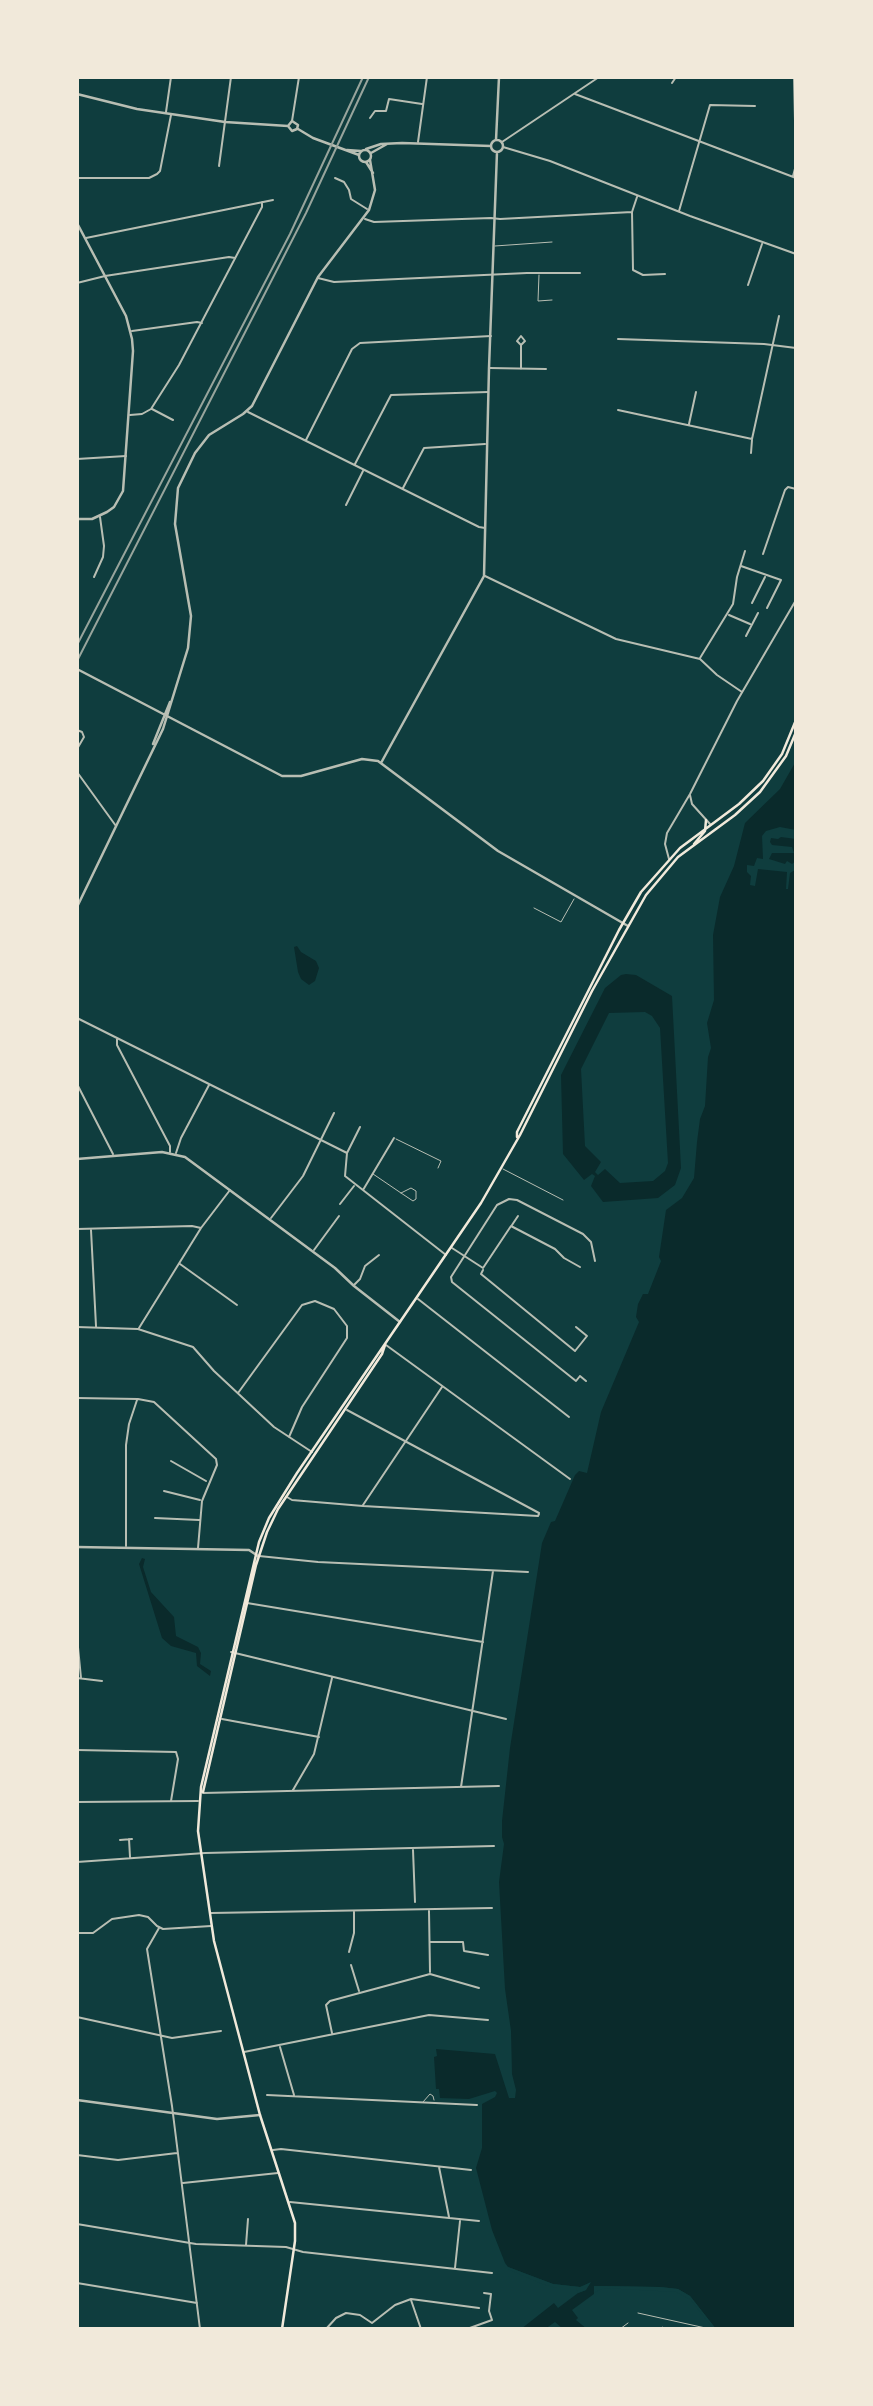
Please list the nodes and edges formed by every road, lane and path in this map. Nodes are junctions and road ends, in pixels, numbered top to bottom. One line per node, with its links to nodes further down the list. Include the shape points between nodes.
1 (171, 77): 14 (street)
2 (230, 77): 18 (street)
3 (299, 77): 17 (street)
4 (427, 77): 12 (street)
5 (499, 77): 21 (street)
6 (599, 77): 11 (street)
7 (676, 77): 9 (street)
8 (794, 77): 35 (street)
9 (672, 83)
10 (77, 94): 14 (street)
11 (575, 94): 22 (street); 25 (street)
12 (423, 104): 16 (street, via 389,99 386,111 376,111); 23 (street)
13 (755, 106): 22 (street, via 710,105)
14 (166, 113): 15 (street)
15 (172, 114): 18 (street); 34 (street, via 157,174 149,178)
16 (370, 118)
17 (292, 121): 19 (street); 20 (street)
18 (225, 122): 19 (street); 32 (street)
19 (288, 126): 20 (street)
20 (297, 129): 29 (street)
21 (496, 139): 25 (street); 26 (street)
22 (698, 142): 35 (street); 41 (street)
23 (417, 143): 24 (street); 26 (street)
24 (387, 144): 27 (street); 30 (street)
25 (503, 145): 28 (street); 36 (street)
26 (491, 146): 28 (street)
27 (366, 149): 29 (street); 30 (street)
28 (497, 152): 43 (street)
29 (360, 153): 31 (street, via 360,160)
30 (371, 153): 31 (street)
31 (368, 161): 39 (street, via 374,197)
32 (219, 166)
33 (335, 177): 39 (street, via 344,182 351,199)
34 (77, 178)
35 (794, 178)
36 (637, 196): 40 (street); 41 (street)
37 (274, 200): 38 (street)
38 (262, 202): 45 (street); 50 (street)
39 (369, 210): 42 (street)
40 (632, 212): 43 (street); 53 (street, via 633,270 643,275)
41 (679, 212): 47 (street)
42 (364, 218): 43 (street, via 374,222); 56 (street)
43 (496, 218): 48 (street)
44 (77, 223): 45 (street)
45 (85, 238): 55 (street)
46 (552, 242): 48 (lane)
47 (762, 243): 49 (street); 58 (street)
48 (495, 246): 54 (street)
49 (796, 254)
50 (236, 259): 55 (street); 61 (street)
51 (540, 273): 52 (street); 54 (street); 59 (lane, via 537,301)
52 (580, 273)
53 (665, 274)
54 (493, 275): 56 (street, via 334,282); 63 (street)
55 (105, 276): 57 (street); 62 (street)
56 (317, 277): 75 (street)
57 (77, 283)
58 (748, 285)
59 (552, 300)
60 (779, 316): 66 (street)
61 (202, 323): 62 (street); 73 (street)
62 (131, 331): 76 (street)
63 (491, 336): 68 (street); 80 (street, via 360,343 352,349)
64 (618, 339): 66 (street)
65 (521, 345): 69 (street)
66 (773, 345): 67 (street); 79 (street)
67 (796, 348)
68 (489, 368): 69 (street); 71 (street)
69 (521, 369): 70 (street)
70 (546, 369)
71 (488, 391): 81 (street); 85 (street, via 391,396)
72 (696, 392): 78 (street)
73 (151, 409): 76 (street); 77 (street)
74 (618, 410): 78 (street)
75 (247, 411): 80 (street); 109 (street, via 209,435 178,488 175,524 191,616 188,648)
76 (130, 415): 83 (street)
77 (173, 420)
78 (689, 425): 79 (street)
79 (752, 439): 82 (street)
80 (306, 441): 85 (street)
81 (487, 444): 87 (street, via 424,448); 92 (street)
82 (751, 453)
83 (127, 456): 84 (street); 90 (street, via 123,491 114,507)
84 (77, 459)
85 (355, 465): 86 (street)
86 (364, 470): 87 (street); 89 (street)
87 (402, 489): 92 (street)
88 (796, 489): 94 (street, via 785,490)
89 (346, 505)
90 (100, 516): 91 (street); 98 (street, via 103,558)
91 (77, 519)
92 (485, 528): 96 (street)
93 (745, 551): 95 (street)
94 (763, 554)
95 (740, 566): 97 (street); 103 (street)
96 (484, 576): 106 (street, via 616,639); 114 (street)
97 (765, 576): 100 (street); 101 (street, via 781,580)
98 (94, 577)
99 (796, 600): 108 (street)
100 (752, 603)
101 (767, 608)
102 (758, 613): 104 (street)
103 (728, 615): 104 (street); 106 (street)
104 (751, 624): 105 (street)
105 (746, 636)
106 (700, 659): 108 (street)
107 (78, 670): 109 (street)
108 (742, 692): 116 (street)
109 (166, 716): 114 (street, via 282,776 301,776 358,759); 119 (street)
110 (796, 720): 118 (main road, via 782,754 763,781)
111 (77, 730): 113 (street, via 84,737)
112 (796, 732): 120 (main road, via 786,756 760,792)
113 (77, 748)
114 (381, 763): 122 (street, via 498,851)
115 (77, 772): 119 (street)
116 (690, 794): 117 (street, via 692,804); 121 (street, via 665,839)
117 (706, 820): 118 (main road)
118 (708, 826): 120 (main road); 121 (main road)
119 (117, 827): 123 (street)
120 (694, 844): 126 (main road, via 654,883)
121 (669, 859): 125 (main road)
122 (575, 897): 124 (lane, via 561,922); 125 (street)
123 (77, 907)
124 (534, 908)
125 (622, 923): 126 (street); 133 (main road)
126 (628, 926): 133 (main road)
127 (77, 1018): 128 (street)
128 (117, 1038): 130 (street); 136 (street)
129 (77, 1083): 139 (street)
130 (209, 1084): 135 (street); 137 (street)
131 (334, 1114): 135 (street)
132 (360, 1127): 138 (street)
133 (517, 1137): 142 (main road)
134 (394, 1138): 141 (lane, via 441,1161); 143 (street)
135 (321, 1140): 138 (street); 152 (street, via 303,1176)
136 (170, 1152): 137 (street); 139 (street)
137 (176, 1153): 145 (street)
138 (347, 1153): 144 (street, via 345,1177)
139 (114, 1156): 140 (street)
140 (77, 1159)
141 (438, 1168)
142 (501, 1168): 148 (lane); 157 (main road)
143 (373, 1174): 146 (street); 147 (lane)
144 (354, 1185): 146 (street); 149 (street)
145 (230, 1190): 152 (street); 154 (street)
146 (362, 1191): 160 (street)
147 (401, 1192): 147 (lane, via 413,1201 416,1199 411,1188)
148 (564, 1200)
149 (340, 1204)
150 (339, 1216): 158 (street)
151 (518, 1216): 153 (street)
152 (271, 1219): 158 (street)
153 (511, 1226): 164 (street); 165 (street)
154 (201, 1228): 156 (street); 163 (street)
155 (77, 1229): 156 (street)
156 (91, 1229): 172 (street)
157 (451, 1247): 160 (main road); 161 (street)
158 (313, 1251): 166 (street)
159 (379, 1255): 166 (street, via 365,1266)
160 (446, 1255): 167 (main road)
161 (464, 1256): 162 (street, via 497,1205 509,1199 583,1234 591,1242); 165 (street); 175 (street, via 452,1282 576,1381 580,1376)
162 (595, 1261)
163 (179, 1263): 168 (street); 173 (street)
164 (580, 1266)
165 (483, 1268): 171 (street, via 481,1274 575,1351 587,1336)
166 (354, 1286): 169 (street)
167 (417, 1298): 169 (main road); 181 (street)
168 (237, 1305)
169 (400, 1322): 174 (main road)
170 (77, 1327): 172 (street)
171 (576, 1327)
172 (96, 1328): 173 (street)
173 (138, 1329): 177 (street, via 192,1347)
174 (385, 1345): 176 (street); 180 (main road)
175 (586, 1381)
176 (443, 1386): 183 (street); 186 (street)
177 (237, 1393): 182 (street); 182 (street, via 302,1305 315,1301 334,1309 347,1326 347,1338 302,1407)
178 (77, 1398): 179 (street)
179 (138, 1399): 187 (street, via 160,1406 216,1459); 195 (street, via 126,1445)
180 (343, 1408): 183 (street); 184 (main road); 189 (main road)
181 (569, 1417)
182 (289, 1437): 184 (street)
183 (406, 1441): 191 (street); 191 (street, via 538,1516)
184 (312, 1452): 197 (main road, via 269,1518)
185 (171, 1461): 187 (street)
186 (570, 1479)
187 (208, 1482): 190 (street)
188 (164, 1491): 190 (street)
189 (286, 1497): 191 (street); 197 (main road)
190 (202, 1501): 193 (street)
191 (363, 1506)
192 (155, 1518): 193 (street)
193 (199, 1520): 196 (street)
194 (77, 1546): 195 (street)
195 (127, 1548): 196 (street)
196 (198, 1549): 197 (street, via 249,1550)
197 (256, 1555): 198 (street); 200 (main road); 204 (main road)
198 (494, 1570): 199 (street); 202 (street)
199 (528, 1572)
200 (246, 1603): 202 (street); 204 (main road)
201 (77, 1637): 203 (street)
202 (482, 1642): 208 (street)
203 (77, 1643): 205 (street)
204 (233, 1653): 206 (street); 209 (main road); 216 (main road)
205 (79, 1678): 207 (street)
206 (332, 1678): 208 (street); 211 (street)
207 (102, 1681)
208 (472, 1711): 210 (street); 214 (street)
209 (221, 1719): 211 (street); 216 (main road)
210 (506, 1719)
211 (319, 1737): 215 (street, via 308,1768)
212 (77, 1751): 217 (street, via 176,1752)
213 (499, 1786): 214 (street)
214 (461, 1788): 215 (street)
215 (292, 1791): 216 (street)
216 (202, 1793): 218 (main road)
217 (171, 1801): 218 (street); 219 (street)
218 (200, 1801): 223 (main road)
219 (77, 1802)
220 (120, 1840): 224 (street, via 130,1839)
221 (494, 1846): 222 (street)
222 (414, 1849): 223 (street); 226 (street)
223 (201, 1853): 224 (street); 230 (main road)
224 (130, 1858): 225 (street)
225 (77, 1861)
226 (415, 1902)
227 (492, 1908): 228 (street)
228 (429, 1910): 229 (street); 234 (street)
229 (354, 1911): 230 (street); 235 (street)
230 (210, 1913): 231 (main road)
231 (211, 1926): 232 (street); 247 (main road)
232 (159, 1928): 233 (street, via 139,1915 112,1919 93,1933); 245 (street, via 147,1949)
233 (77, 1933)
234 (430, 1942): 236 (street, via 463,1942 464,1951); 238 (street)
235 (349, 1952)
236 (488, 1955)
237 (351, 1965): 240 (street)
238 (430, 1974): 239 (street); 240 (street)
239 (479, 1988)
240 (359, 1993): 244 (street, via 327,2003)
241 (77, 2017): 245 (street)
242 (488, 2020): 244 (street, via 429,2015)
243 (221, 2031): 245 (street)
244 (332, 2034): 246 (street)
245 (161, 2036): 254 (street)
246 (280, 2045): 247 (street); 249 (street)
247 (243, 2052): 255 (main road)
248 (267, 2095): 249 (street)
249 (295, 2096): 251 (street)
250 (77, 2100): 254 (street)
251 (423, 2102): 252 (street); 252 (lane, via 430,2094)
252 (434, 2103): 253 (street)
253 (477, 2105)
254 (173, 2113): 255 (street, via 223,2119); 257 (street)
255 (260, 2115): 256 (main road)
256 (272, 2151): 259 (street); 261 (main road)
257 (178, 2153): 258 (street, via 118,2160); 262 (street)
258 (77, 2155)
259 (439, 2166): 260 (street); 264 (street)
260 (471, 2171)
261 (279, 2173): 262 (street); 263 (main road)
262 (181, 2183): 269 (street)
263 (289, 2202): 264 (street); 271 (main road, via 295,2227)
264 (449, 2218): 266 (street)
265 (247, 2219): 270 (street)
266 (461, 2219): 267 (street); 272 (street)
267 (479, 2221)
268 (77, 2224): 269 (street)
269 (189, 2243): 270 (street); 277 (street)
270 (246, 2246): 271 (street)
271 (293, 2249): 272 (street); 282 (main road)
272 (455, 2269): 273 (street)
273 (492, 2273)
274 (77, 2283): 277 (street)
275 (484, 2293): 286 (street, via 491,2294 492,2320)
276 (411, 2299): 278 (street); 284 (street, via 372,2323 346,2313); 285 (street)
277 (197, 2303): 281 (street)
278 (479, 2308)
279 (638, 2313): 288 (lane)
280 (628, 2323): 287 (lane)
281 (200, 2329)
282 (282, 2329): 283 (street)
283 (287, 2329)
284 (326, 2329)
285 (421, 2329)
286 (467, 2329)
287 (620, 2329)
288 (710, 2329)

